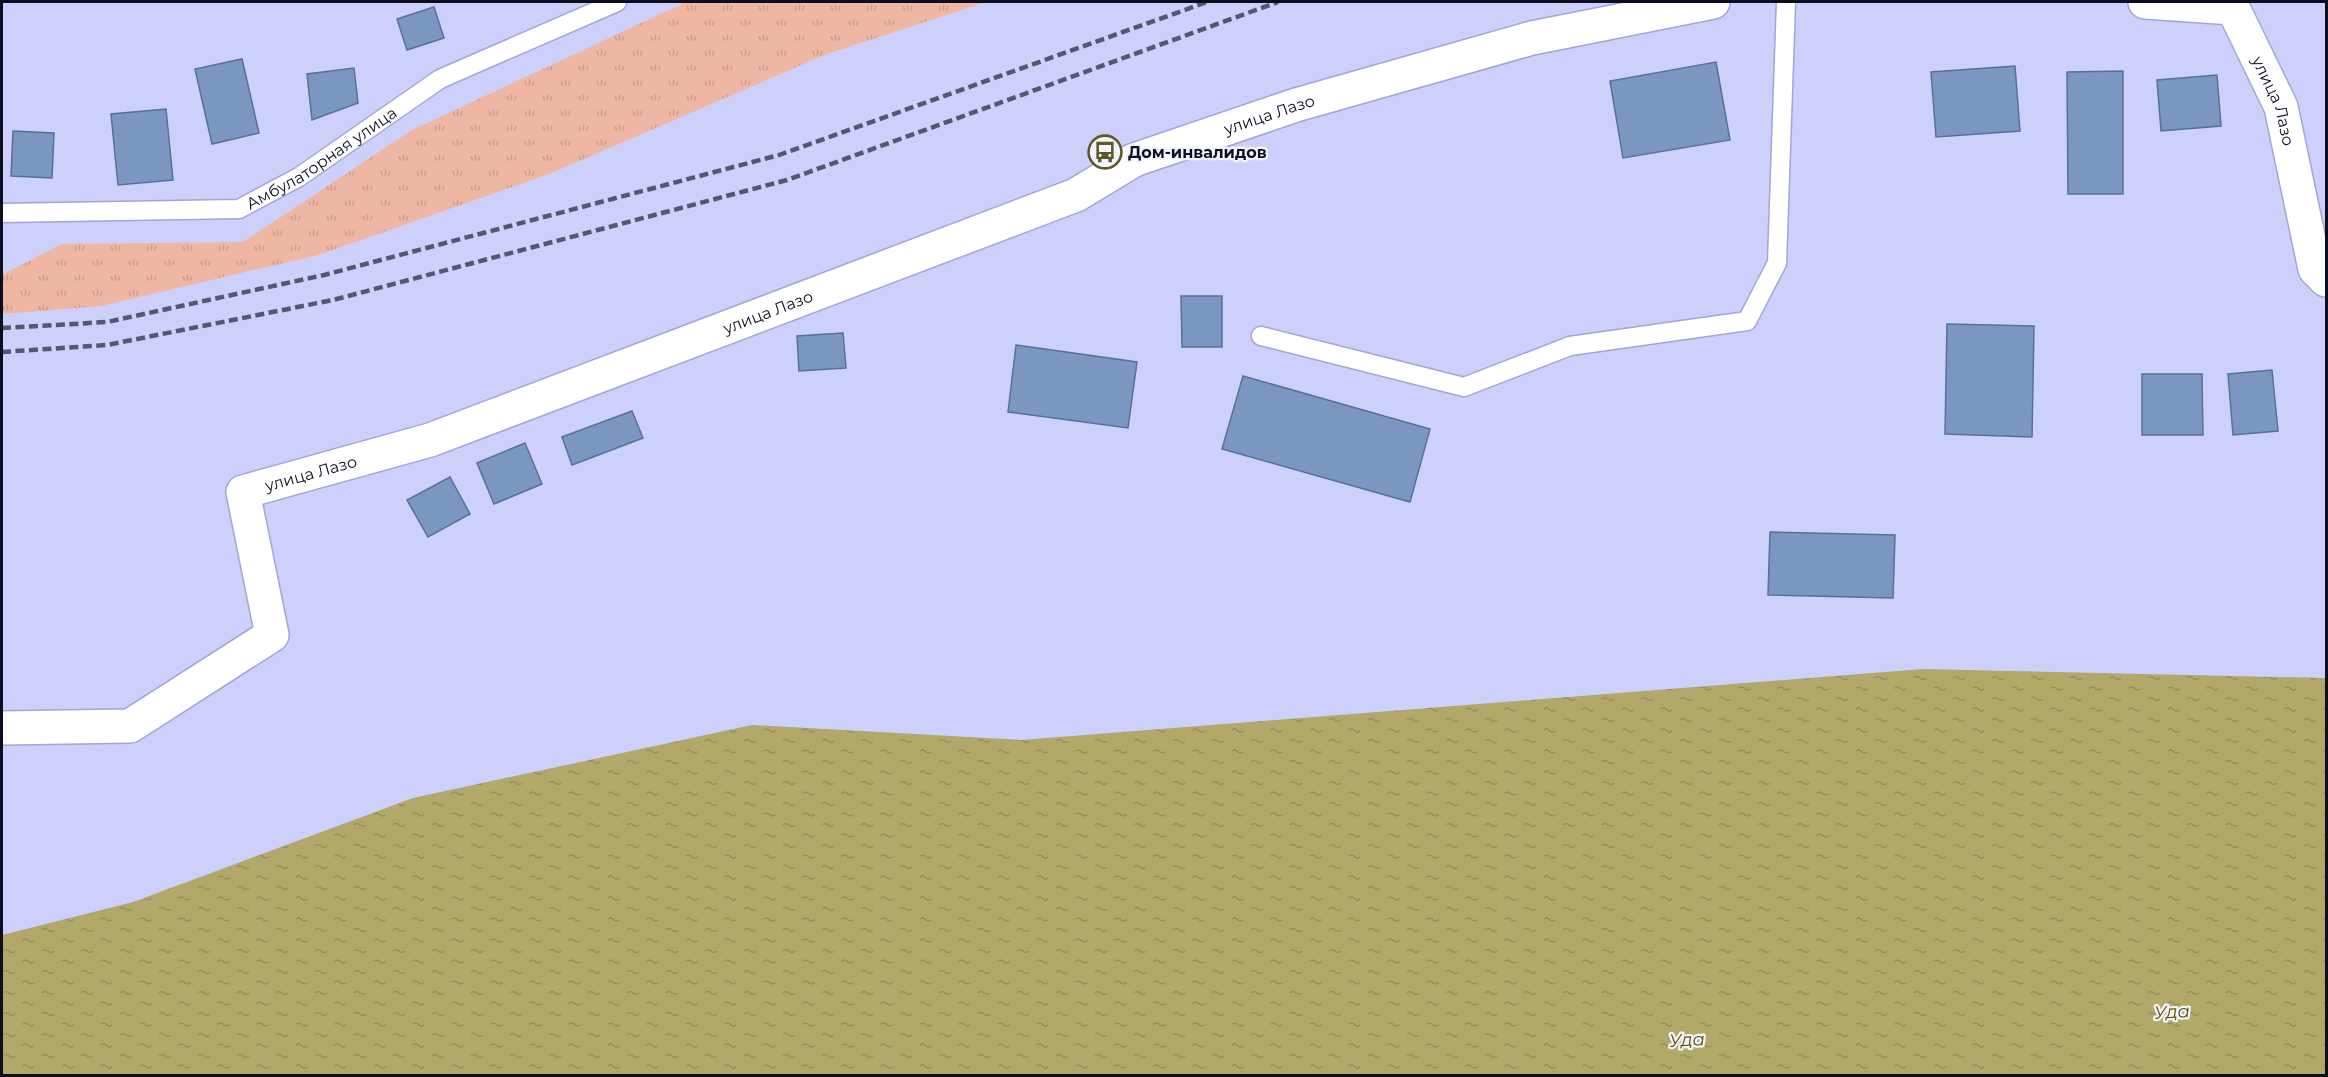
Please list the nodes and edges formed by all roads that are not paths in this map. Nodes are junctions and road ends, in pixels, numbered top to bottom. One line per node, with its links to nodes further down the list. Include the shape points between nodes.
1 (616, 2): 6 (lane, Амбулаторная улица, via 440,79 299,177 239,209)
2 (1713, 2): 9 (street, улица Лазо, via 1532,38 1205,134 1134,160 1076,195 430,441 243,492 272,635 130,726)
3 (1786, 2): 8 (lane, via 1777,263 1748,321 1570,346 1464,387)
4 (2145, 2): 5 (street, улица Лазо)
5 (2240, 5): 7 (street, улица Лазо, via 2281,107 2315,269)
6 (2, 213)
7 (2326, 280)
8 (1262, 336)
9 (2, 728)

